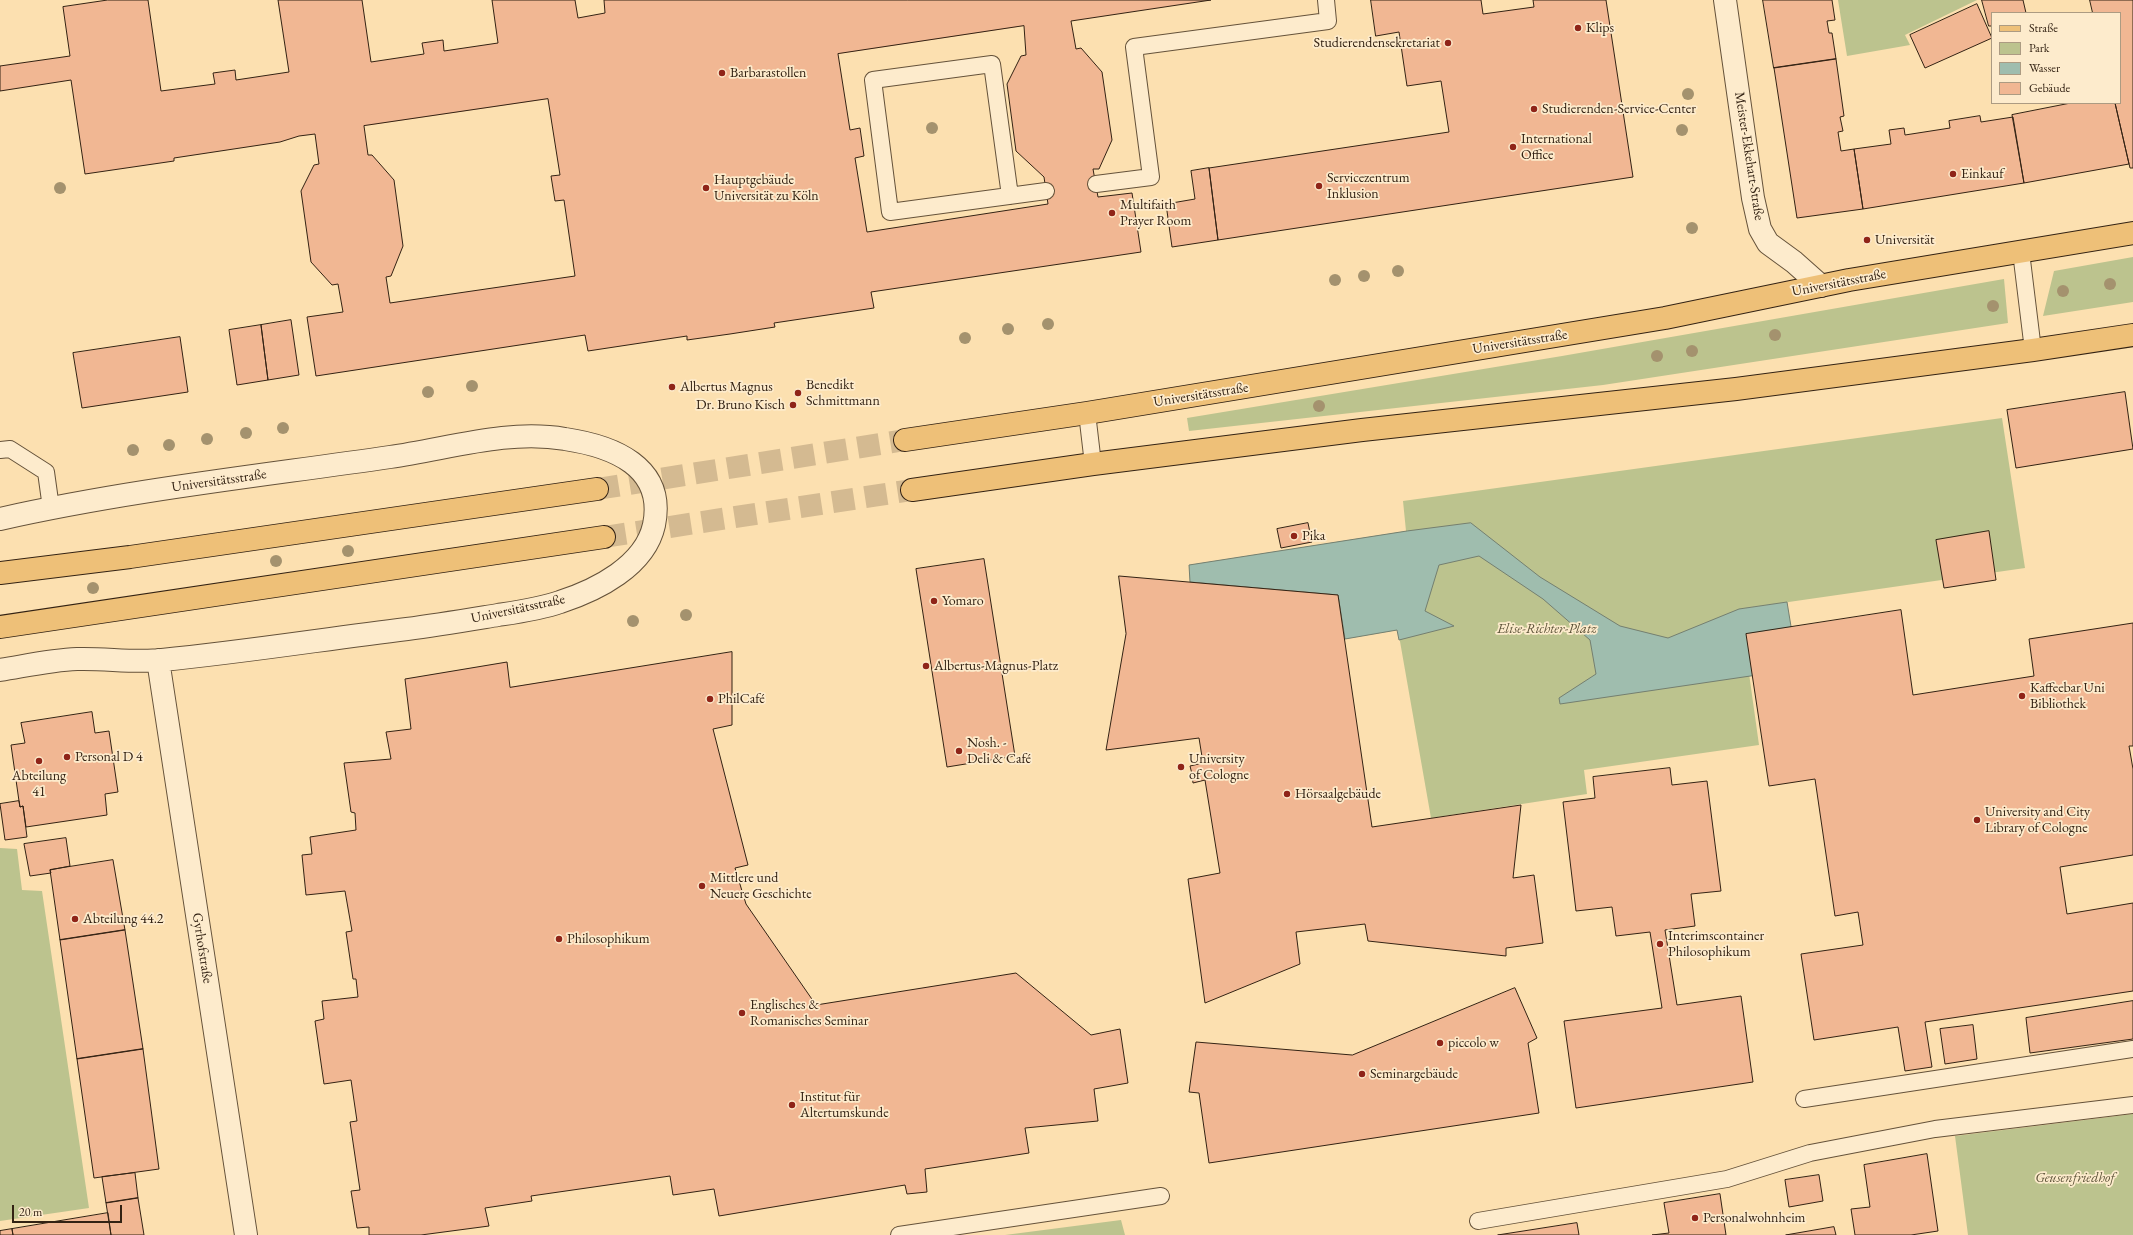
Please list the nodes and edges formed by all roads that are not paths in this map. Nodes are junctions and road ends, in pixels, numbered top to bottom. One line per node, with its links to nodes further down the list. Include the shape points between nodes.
1 (1326, 0): 3 (lane, via 1328,21 1134,47 1151,178)
2 (1725, 0): 8 (street, Meister-Ekkehart-Straße, via 1753,198 1760,229 1772,247)
3 (1096, 184)
4 (1046, 191): 5 (lane)
5 (1010, 196): 5 (lane, via 890,212 873,80 992,64)
6 (2133, 233): 7 (main road, Universitätsstraße)
7 (2021, 252): 8 (main road, Universitätsstraße); 10 (lane)
8 (1821, 286): 11 (main road, Universitätsstraße, via 1665,318)
9 (2133, 335): 10 (main road)
10 (2033, 350): 14 (main road, via 1736,389 1362,430)
11 (1087, 413): 12 (main road, Universitätsstraße); 14 (lane)
12 (906, 440)
13 (0, 450): 17 (lane, via 10,449 46,472)
14 (1093, 464): 16 (main road)
15 (597, 489): 20 (main road, via 138,556)
16 (912, 490)
17 (52, 508): 18 (street, Universitätsstraße); 22 (street, Universitätsstraße, via 518,436 564,439 612,450 639,468 654,499 656,514 652,531 645,547 634,561 592,589 555,604 437,625)
18 (0, 519)
19 (604, 537): 21 (main road)
20 (0, 573)
21 (0, 627)
22 (158, 660): 23 (street, Universitätsstraße, via 74,659); 29 (street, Gyrhofstraße)
23 (0, 670)
24 (2133, 1049): 25 (lane)
25 (1804, 1099)
26 (2133, 1105): 28 (lane, via 1935,1129 1810,1152 1727,1178)
27 (1161, 1196): 30 (lane)
28 (1478, 1220)
29 (246, 1233)
30 (899, 1235)

